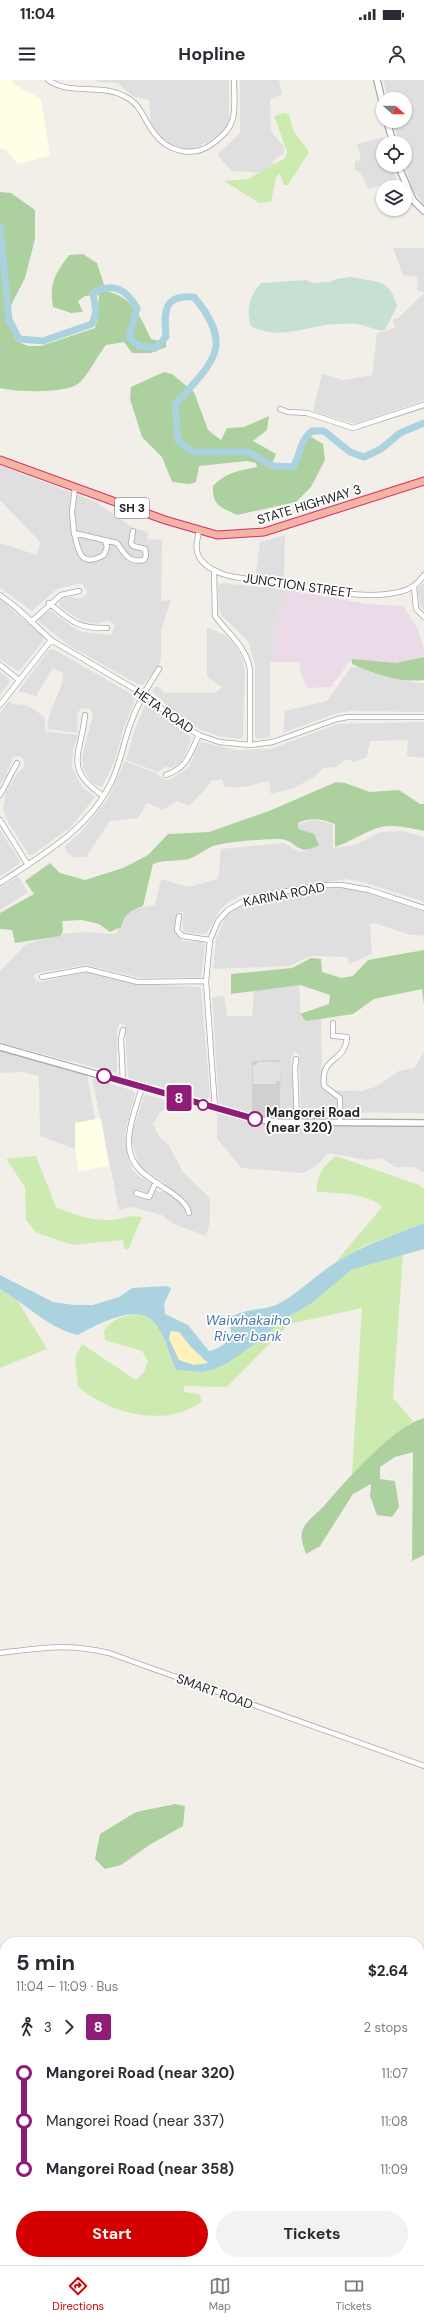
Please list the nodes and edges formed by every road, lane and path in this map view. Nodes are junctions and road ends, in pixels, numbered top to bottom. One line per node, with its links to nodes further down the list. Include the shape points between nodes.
1 (48, 80): 2 (street, via 64,88 110,89 126,97 141,108 153,132 161,141 190,153 206,149 230,129 233,120)
2 (234, 80)
3 (377, 80): 4 (street)
4 (380, 92)
5 (401, 172): 6 (street, via 413,200)
6 (424, 211)
7 (424, 405): 8 (street, via 353,428 307,413)
8 (280, 409)
9 (0, 460): 11 (highway, SH 3)
10 (424, 481): 13 (highway, STATE HIGHWAY 3 / SH 3, via 264,532 234,535)
11 (75, 488): 13 (highway, SH 3); 14 (street, via 72,512)
12 (133, 531): 15 (street, via 131,543 145,549 144,560 129,559 117,543)
13 (199, 531): 16 (street, JUNCTION STREET, via 196,549 201,560)
14 (74, 533): 15 (street); 15 (street, via 78,553 82,557 94,559 104,555)
15 (105, 541)
16 (214, 570): 18 (street, JUNCTION STREET, via 236,577 342,592 388,594); 34 (street, via 215,616 240,643 249,659)
17 (424, 576): 18 (street)
18 (414, 587): 22 (street, via 416,609)
19 (79, 591): 21 (street, via 60,595)
20 (0, 595): 23 (street, HETA ROAD)
21 (50, 603): 23 (street); 24 (street, via 77,625)
22 (424, 617)
23 (31, 622): 25 (street, HETA ROAD)
24 (107, 628)
25 (51, 640): 28 (street); 29 (street, HETA ROAD)
26 (0, 665): 28 (street)
27 (159, 669): 29 (street)
28 (19, 680): 30 (street)
29 (143, 694): 33 (street, HETA ROAD); 38 (street, via 129,727 121,759)
30 (0, 705)
31 (85, 715): 38 (street, via 77,765 80,776 87,785)
32 (424, 717): 34 (street, HETA ROAD, via 342,718 273,742)
33 (199, 735): 34 (street, HETA ROAD, via 219,742); 36 (street, via 186,762 178,771)
34 (250, 745)
35 (17, 763): 37 (street)
36 (166, 775)
37 (0, 795)
38 (103, 796): 40 (street, via 82,824 63,841)
39 (0, 820): 40 (street)
40 (28, 864): 41 (street)
41 (0, 883)
42 (424, 908): 44 (street, KARINA ROAD, via 360,887 323,885 242,900 222,916)
43 (180, 916): 44 (street, via 177,930 182,936)
44 (210, 940): 46 (street, KARINA ROAD)
45 (42, 977): 46 (street, via 86,969 138,982)
46 (206, 981): 53 (street, KARINA ROAD)
47 (333, 1022): 55 (street, via 333,1036 347,1037 346,1046 343,1052 324,1068 323,1077 324,1086 340,1098)
48 (123, 1030): 51 (street)
49 (0, 1047): 51 (street)
50 (296, 1059): 54 (street)
51 (123, 1082): 52 (street)
52 (142, 1087): 53 (street); 57 (street, via 128,1140 135,1164 141,1172)
53 (215, 1108): 54 (street, via 255,1119)
54 (297, 1122): 55 (street)
55 (340, 1122): 56 (street)
56 (424, 1123)
57 (158, 1184): 58 (street, via 149,1197); 59 (street, via 176,1196 188,1208)
58 (136, 1193)
59 (189, 1213)
60 (0, 1653): 61 (street, SMART ROAD, via 61,1646 83,1647 109,1653)
61 (424, 1766)

